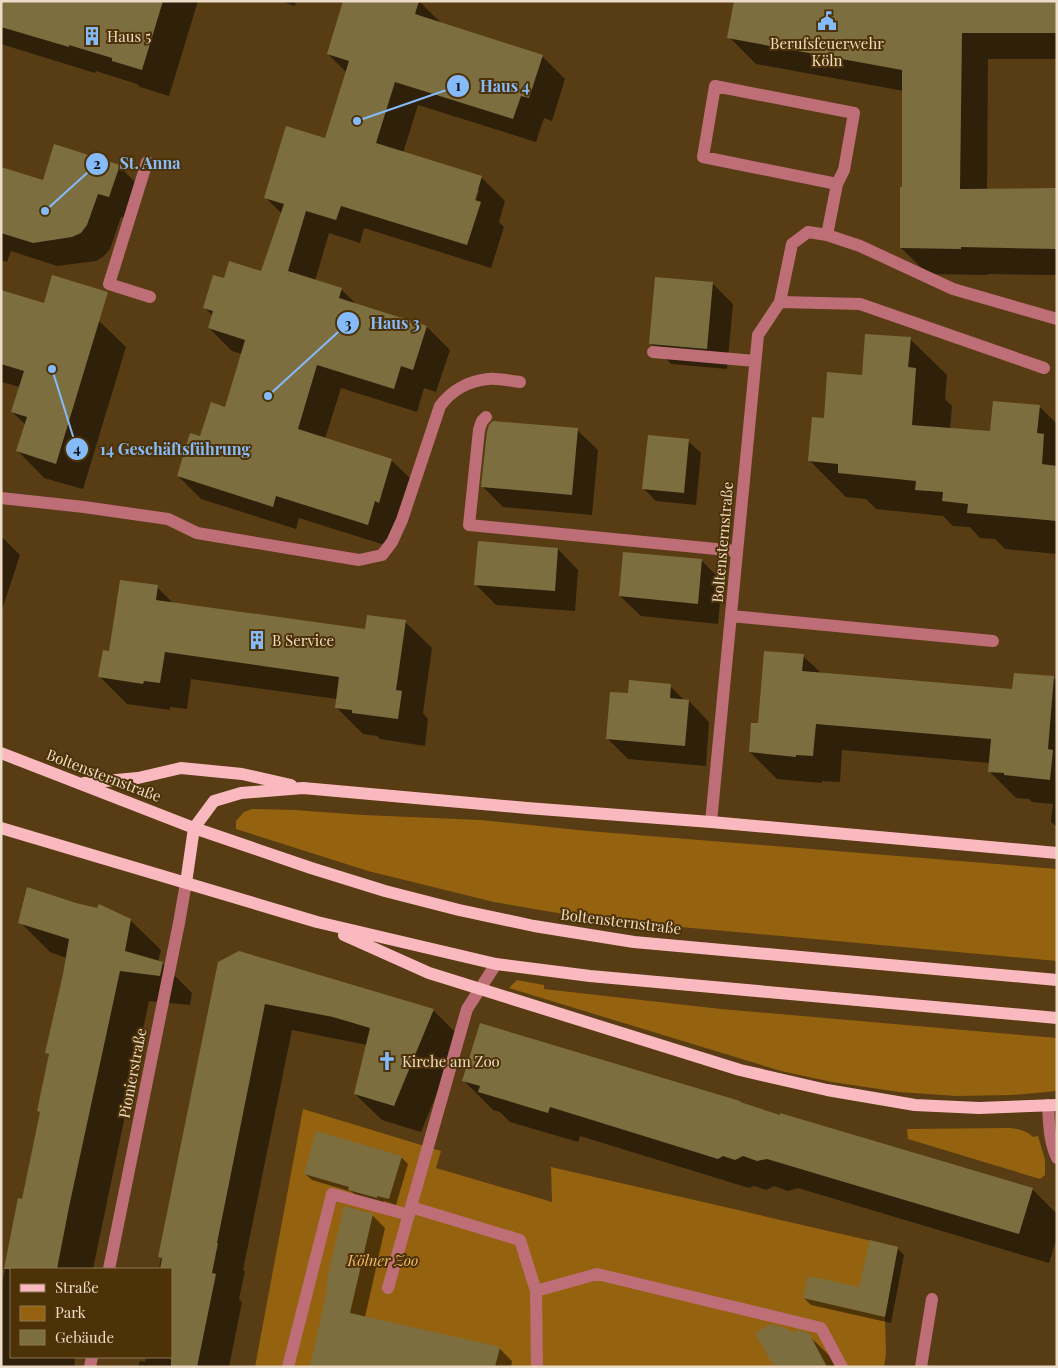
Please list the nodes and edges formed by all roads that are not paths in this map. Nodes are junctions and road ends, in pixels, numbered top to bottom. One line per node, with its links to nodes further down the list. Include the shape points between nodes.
1 (147, 162): 4 (street, via 109,284)
2 (837, 184): 2 (street, via 844,170 854,113 715,86 703,158); 3 (street)
3 (827, 235): 5 (street, via 808,232 792,244); 6 (street, via 860,246 954,289)
4 (150, 297)
5 (780, 302): 8 (street, Boltensternstraße, via 758,335); 9 (street, via 860,304)
6 (1057, 319)
7 (653, 352): 8 (street)
8 (755, 360): 13 (street, Boltensternstraße)
9 (1044, 368)
10 (520, 382): 12 (street, via 488,379 464,386 447,396 440,406 402,520 382,556 360,560 197,533 168,519)
11 (486, 417): 13 (street, via 479,430 469,525)
12 (1, 498)
13 (737, 551): 14 (street, Boltensternstraße)
14 (731, 616): 15 (street); 19 (street, Boltensternstraße)
15 (993, 641)
16 (1, 753): 17 (main road, Boltensternstraße)
17 (80, 783): 18 (main road, via 138,778 181,768 242,774); 21 (main road, Boltensternstraße)
18 (303, 788): 19 (main road); 21 (main road, via 241,793 214,801)
19 (711, 822): 22 (main road)
20 (1, 828): 23 (main road)
21 (194, 828): 23 (main road); 26 (main road, Boltensternstraße, via 385,891 534,926 634,942)
22 (1057, 853)
23 (186, 883): 24 (main road); 32 (street, Pionierstraße)
24 (317, 922): 25 (main road); 27 (main road, via 430,973)
25 (496, 964): 27 (street); 28 (main road, via 590,976)
26 (1057, 980)
27 (479, 988): 29 (main road, via 740,1070 827,1090 915,1105 979,1108); 31 (street, via 467,1009)
28 (1057, 1018)
29 (1052, 1105): 30 (street, via 1050,1134)
30 (1057, 1158)
31 (410, 1211): 33 (street); 34 (street, via 520,1240); 36 (street, via 332,1194)
32 (109, 1268)
33 (388, 1288)
34 (536, 1291): 37 (street); 38 (street, via 597,1274 821,1328)
35 (932, 1299): 39 (street)
36 (288, 1367)
37 (537, 1367)
38 (842, 1367)
39 (921, 1367)

